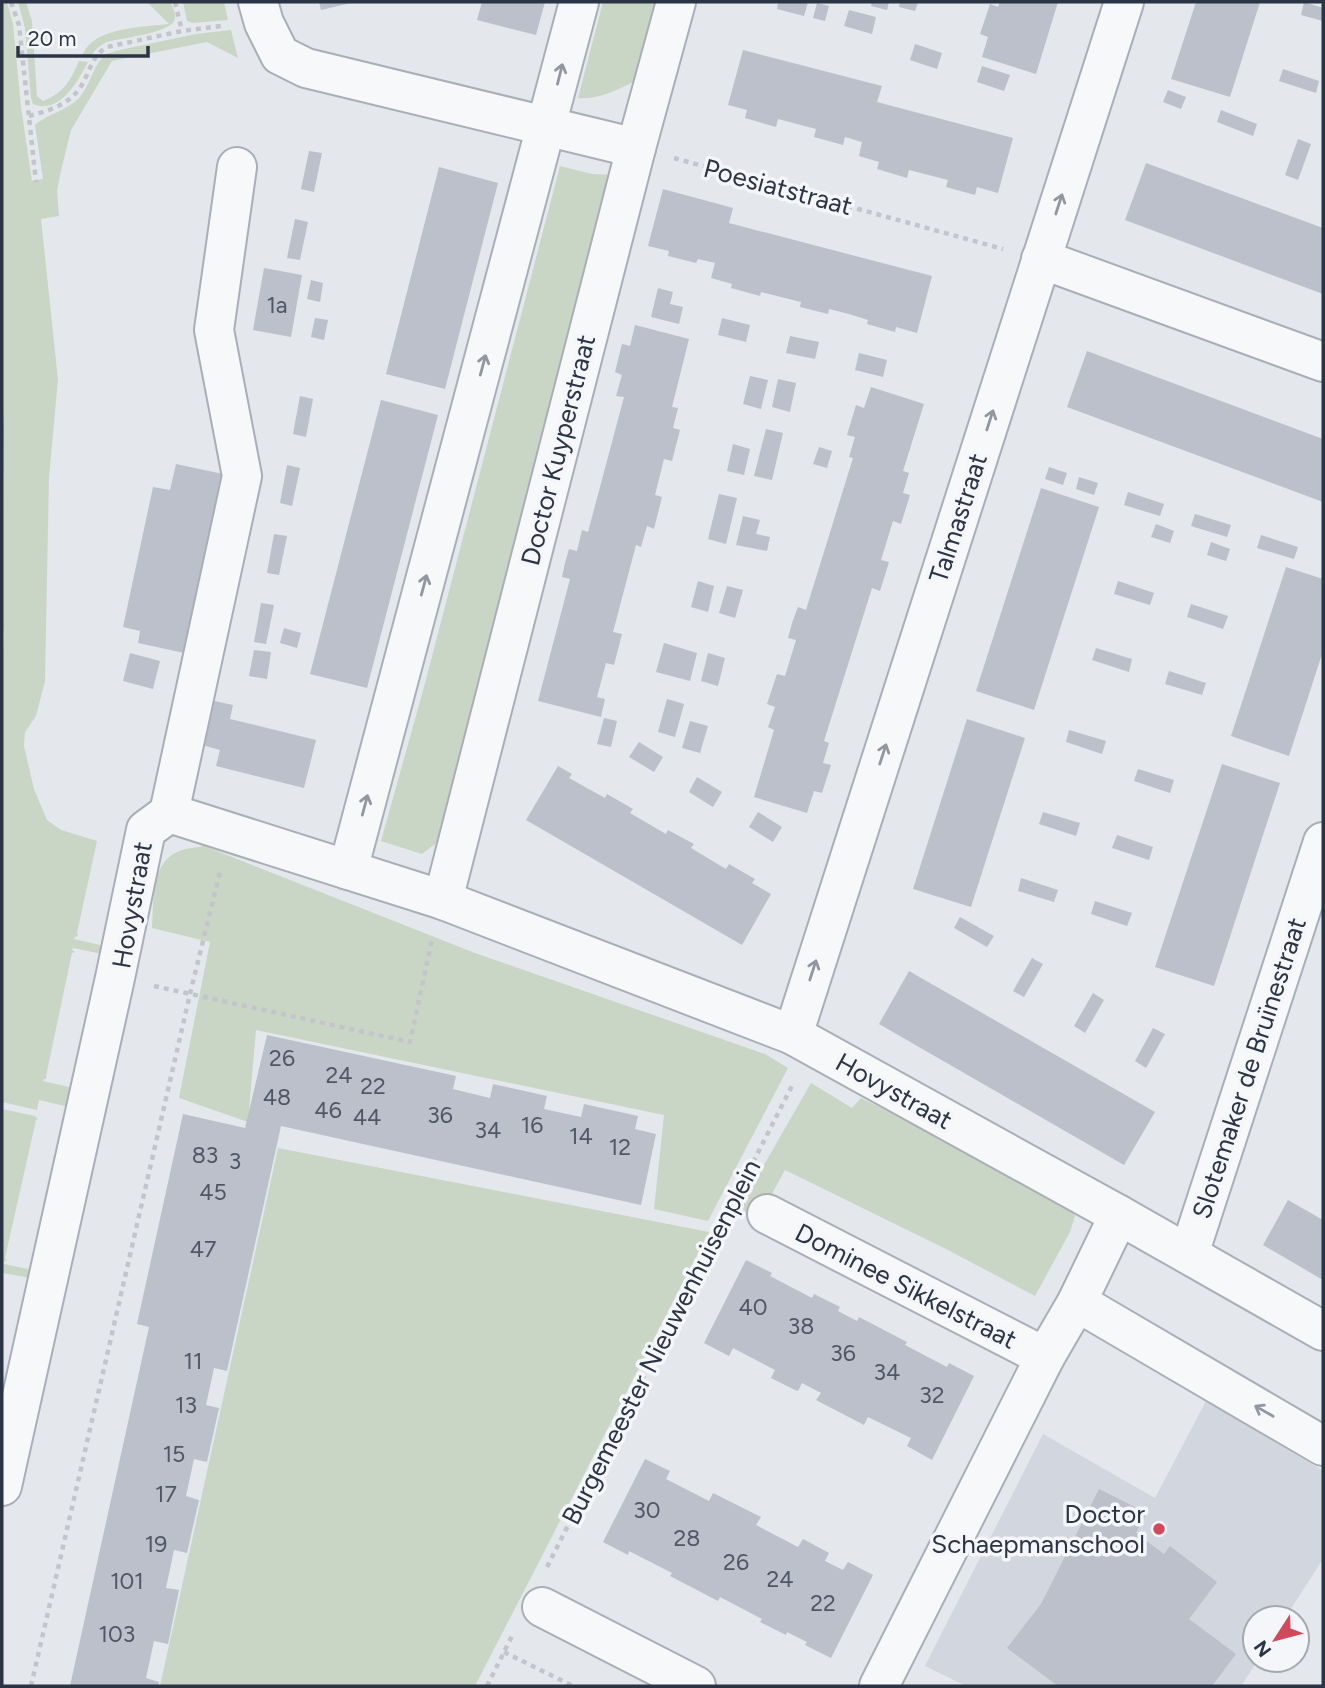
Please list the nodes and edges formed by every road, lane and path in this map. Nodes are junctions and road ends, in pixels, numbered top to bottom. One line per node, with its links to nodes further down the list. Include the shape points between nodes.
1 (11, 2): 8 (path, via 19,25)
2 (176, 2): 7 (path)
3 (579, 2): 9 (street, one-way to 3)
4 (676, 2): 10 (street, Doctor Kuyperstraat)
5 (1124, 2): 13 (street, Talmastraat, one-way to 5)
6 (261, 12): 7 (path); 9 (street, via 280,55 306,68)
7 (182, 31): 8 (path, via 107,47 99,52 76,93 46,112)
8 (29, 116): 12 (path)
9 (547, 126): 10 (street); 18 (street, one-way to 9)
10 (636, 148): 13 (path, Poesiatstraat); 19 (street, Doctor Kuyperstraat)
11 (237, 167): 15 (street, via 214,330 242,476)
12 (36, 182)
13 (1041, 259): 14 (street); 22 (street, Talmastraat, one-way to 13)
14 (1323, 362)
15 (169, 813): 16 (street, Hovystraat); 20 (street, Hovystraat, via 146,830)
16 (230, 832): 18 (street, Hovystraat); 21 (path)
17 (1323, 842): 28 (street, Slotemaker de Bruïnestraat)
18 (348, 870): 19 (street, Hovystraat)
19 (443, 900): 21 (path, Hovystraat, via 410,1042); 22 (street, Hovystraat)
20 (115, 978): 21 (path, Hovystraat); 33 (street)
21 (190, 993): 36 (path)
22 (793, 1035): 27 (street, Hovystraat)
23 (796, 1077): 24 (path, Burgemeester Nieuwenhuisenplein)
24 (742, 1182)
25 (730, 1206): 34 (path, Burgemeester Nieuwenhuisenplein)
26 (767, 1214): 31 (street, Dominee Sikkelstraat)
27 (1119, 1215): 28 (street, Hovystraat); 29 (street, Dominee Sikkelstraat)
28 (1189, 1254): 30 (street, Hovystraat)
29 (1077, 1302): 31 (street, Dominee Sikkelstraat); 32 (street, one-way to 29)
30 (1323, 1331)
31 (1045, 1357): 40 (street, Dominee Sikkelstraat)
32 (1323, 1446)
33 (2, 1486)
34 (534, 1604): 35 (path, Burgemeester Nieuwenhuisenplein); 39 (street)
35 (504, 1652): 37 (path, Burgemeester Nieuwenhuisenplein); 38 (path)
36 (31, 1686)
37 (487, 1686)
38 (573, 1686)
39 (696, 1686)
40 (879, 1686)

